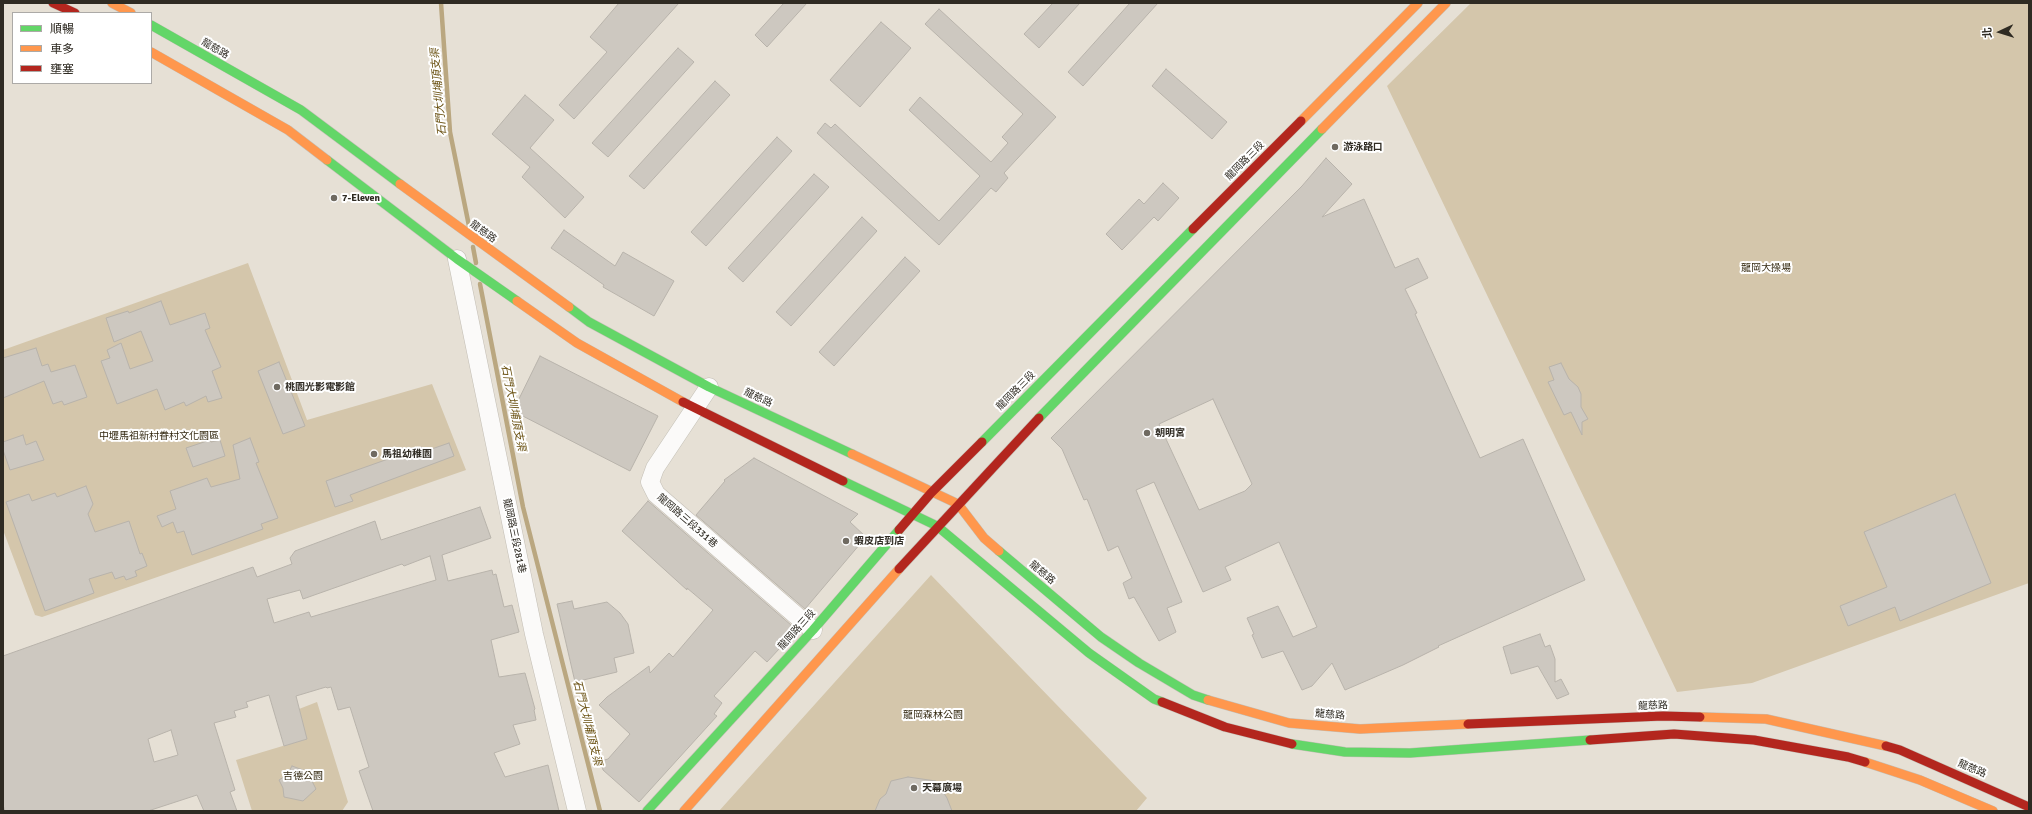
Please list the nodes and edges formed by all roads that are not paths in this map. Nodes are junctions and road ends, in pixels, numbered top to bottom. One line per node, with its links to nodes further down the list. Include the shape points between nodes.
1 (53, 3): 5 (street)
2 (112, 3): 6 (street)
3 (1418, 3): 12 (street, 龍岡路三段)
4 (1446, 3): 13 (street, via 1073,382)
5 (73, 12)
6 (129, 12)
7 (152, 26): 10 (street, 龍慈路, via 301,110 589,322)
8 (152, 53): 9 (street, via 288,130)
9 (457, 260): 11 (street, via 577,343); 19 (street, 龍岡路三段281巷, via 532,626)
10 (709, 387): 11 (street, 龍岡路三段331巷); 12 (street, 龍慈路)
11 (694, 408): 14 (street); 16 (street, 龍岡路三段331巷, via 655,468 650,482 656,494)
12 (931, 493): 13 (street, 龍慈路); 14 (street, 龍岡路三段)
13 (958, 504): 15 (street); 17 (street, 龍慈路, via 984,538 1101,637 1193,695 1243,711 1289,723 1360,729 1663,716 1766,719 1900,750)
14 (911, 514): 15 (street); 16 (street, 龍岡路三段)
15 (937, 526): 21 (street); 22 (street, via 1089,653 1154,699 1225,727 1283,743 1345,752 1410,753 1674,734 1754,740 1848,757 1920,780)
16 (813, 630): 20 (street, 龍岡路三段)
17 (2014, 799): 18 (street, 龍慈路); 23 (street)
18 (2029, 807)
19 (577, 811)
20 (647, 811)
21 (684, 811)
22 (1993, 811)
23 (2007, 811)

